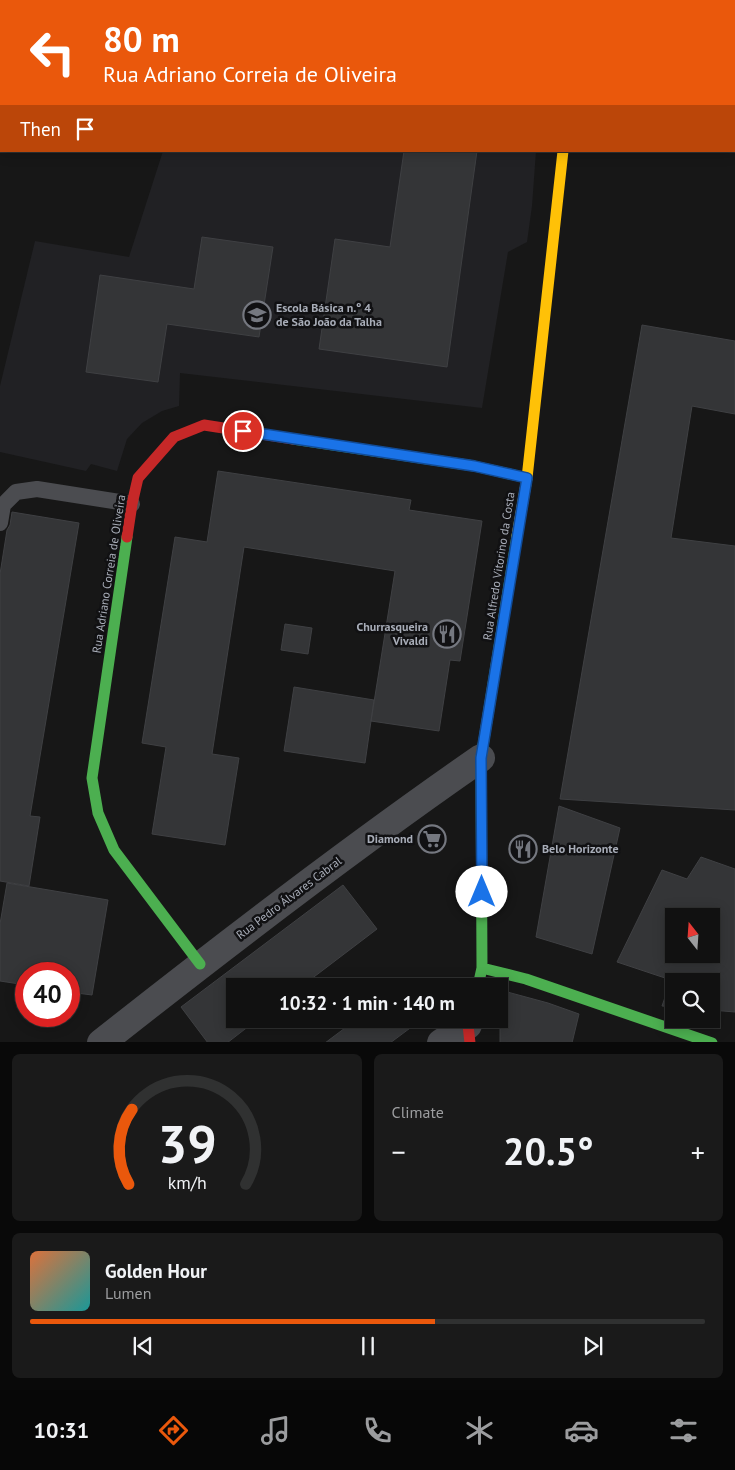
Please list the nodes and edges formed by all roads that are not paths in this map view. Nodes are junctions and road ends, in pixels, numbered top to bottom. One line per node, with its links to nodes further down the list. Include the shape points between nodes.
1 (564, 152): 2 (street, Rua Alfredo Vitorino da Costa)
2 (527, 478): 3 (street, Rua Adriano Correia de Oliveira, via 474,466 204,425 174,437 138,478); 5 (street, Rua Alfredo Vitorino da Costa)
3 (132, 504): 4 (lane, via 37,489 16,492 3,505); 6 (street, Rua Adriano Correia de Oliveira, via 92,778 98,814 114,850)
4 (0, 523)
5 (481, 758): 6 (street, Rua Pedro Álvares Cabral); 7 (street, Rua Alfredo Vitorino da Costa)
6 (200, 964): 10 (street, Rua Pedro Álvares Cabral)
7 (482, 968): 8 (street, Rua Alfredo Vitorino da Costa); 12 (street, via 526,979)
8 (480, 978)
9 (469, 1029): 11 (street)
10 (100, 1042)
11 (441, 1042)
12 (712, 1042)

